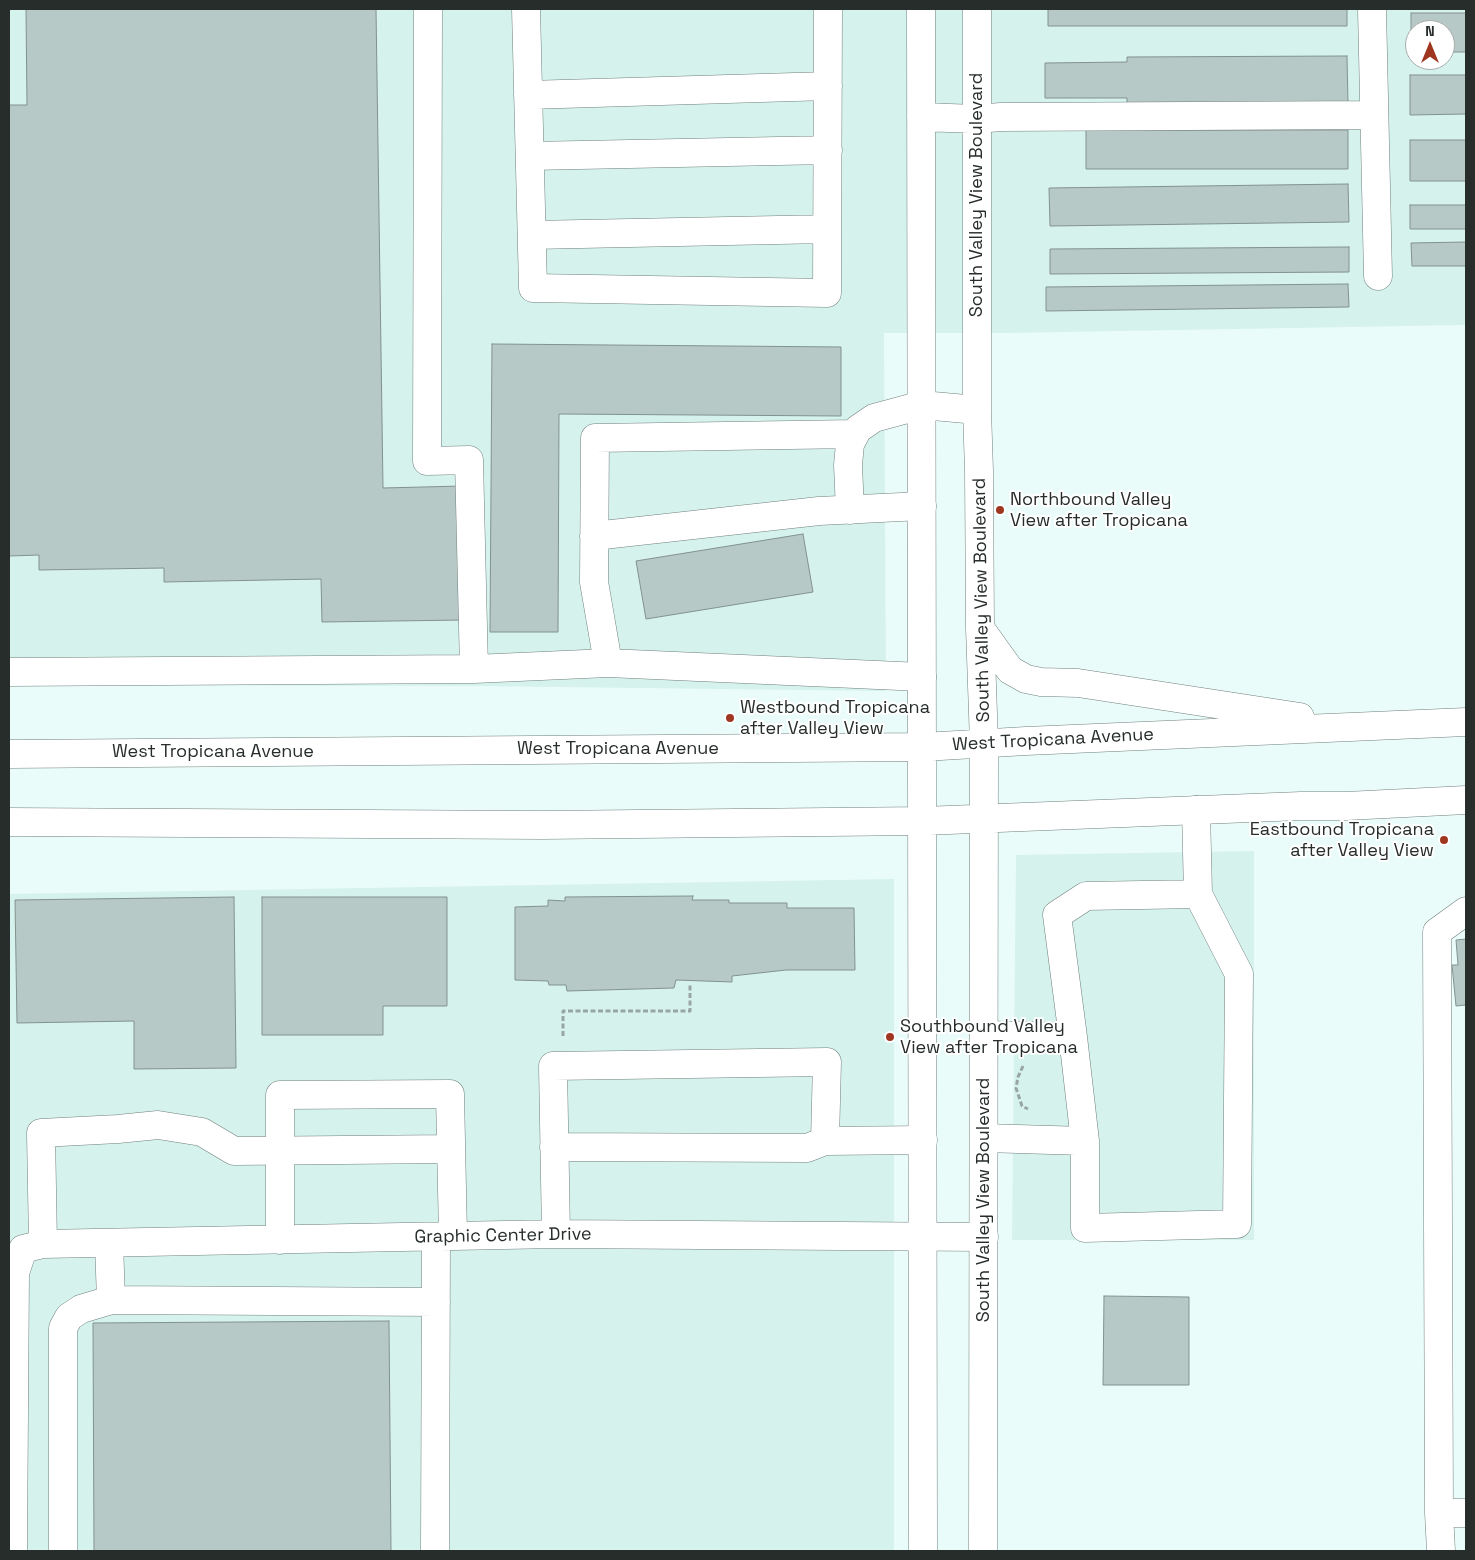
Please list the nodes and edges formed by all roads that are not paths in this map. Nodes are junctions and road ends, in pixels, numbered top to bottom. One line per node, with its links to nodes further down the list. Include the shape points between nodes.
1 (428, 9): 25 (main road, via 427,461 469,460)
2 (526, 9): 8 (main road)
3 (828, 9): 7 (main road)
4 (920, 9): 10 (main road)
5 (978, 9): 11 (main road, South Valley View Boulevard)
6 (1372, 9): 9 (main road)
7 (828, 86): 8 (main road); 12 (main road)
8 (528, 95): 13 (main road)
9 (1374, 115): 11 (main road); 16 (main road)
10 (921, 117): 11 (main road); 17 (main road)
11 (977, 119): 18 (main road, South Valley View Boulevard)
12 (828, 150): 13 (main road); 14 (main road)
13 (530, 156): 15 (main road)
14 (827, 229): 15 (main road); 15 (main road, via 827,293 533,288)
15 (532, 235)
16 (1378, 276)
17 (922, 406): 18 (main road); 19 (main road, via 874,418); 20 (main road)
18 (977, 410): 23 (main road, South Valley View Boulevard)
19 (855, 434): 21 (main road, via 850,444 848,465); 22 (main road, via 595,438)
20 (922, 506): 21 (main road); 27 (main road)
21 (850, 510): 22 (main road)
22 (594, 536): 24 (main road, via 594,582)
23 (980, 628): 29 (main road, via 1010,670 1026,679 1078,683); 30 (main road, South Valley View Boulevard)
24 (608, 663): 25 (main road); 27 (main road)
25 (474, 669): 26 (main road)
26 (9, 672)
27 (922, 677): 31 (main road)
28 (1466, 722): 29 (main road, West Tropicana Avenue)
29 (1358, 726): 30 (main road, West Tropicana Avenue)
30 (984, 743): 31 (main road, West Tropicana Avenue); 35 (main road, South Valley View Boulevard)
31 (922, 747): 32 (main road, West Tropicana Avenue); 37 (main road)
32 (9, 754)
33 (1466, 800): 34 (main road)
34 (1196, 810): 35 (main road); 38 (main road)
35 (984, 820): 37 (main road); 40 (main road, South Valley View Boulevard)
36 (9, 822): 37 (main road, via 552,825)
37 (922, 822): 43 (main road)
38 (1198, 894): 41 (main road, via 1086,896 1056,915); 45 (main road, via 1240,974 1237,1224 1085,1228)
39 (1466, 911): 58 (main road, via 1437,932)
40 (984, 1035): 41 (main road); 42 (main road, South Valley View Boulevard)
41 (1073, 1037): 45 (main road)
42 (984, 1138): 45 (main road); 52 (main road, South Valley View Boulevard)
43 (922, 1140): 44 (main road); 50 (main road)
44 (825, 1141): 46 (main road, via 807,1148); 46 (main road, via 827,1062 553,1066)
45 (1085, 1141)
46 (554, 1147): 49 (main road)
47 (451, 1149): 48 (main road); 48 (main road, via 450,1094 280,1095); 51 (main road)
48 (280, 1151): 53 (main road); 55 (main road, via 234,1151 202,1132 158,1125 41,1133)
49 (556, 1234): 50 (main road, Graphic Center Drive); 51 (main road, Graphic Center Drive)
50 (922, 1236): 52 (main road, Graphic Center Drive); 60 (main road)
51 (444, 1237): 53 (main road, Graphic Center Drive); 57 (main road)
52 (984, 1237): 64 (main road, South Valley View Boulevard)
53 (280, 1240): 54 (main road, Graphic Center Drive)
54 (108, 1243): 55 (main road, Graphic Center Drive); 56 (main road)
55 (20, 1260): 61 (main road)
56 (111, 1300): 57 (main road); 62 (main road, via 81,1309 69,1317 63,1328)
57 (436, 1302): 63 (main road)
58 (1439, 1513): 59 (main road); 65 (main road)
59 (1466, 1513)
60 (925, 1543)
61 (13, 1551)
62 (63, 1551)
63 (435, 1551)
64 (984, 1551)
65 (1441, 1551)

